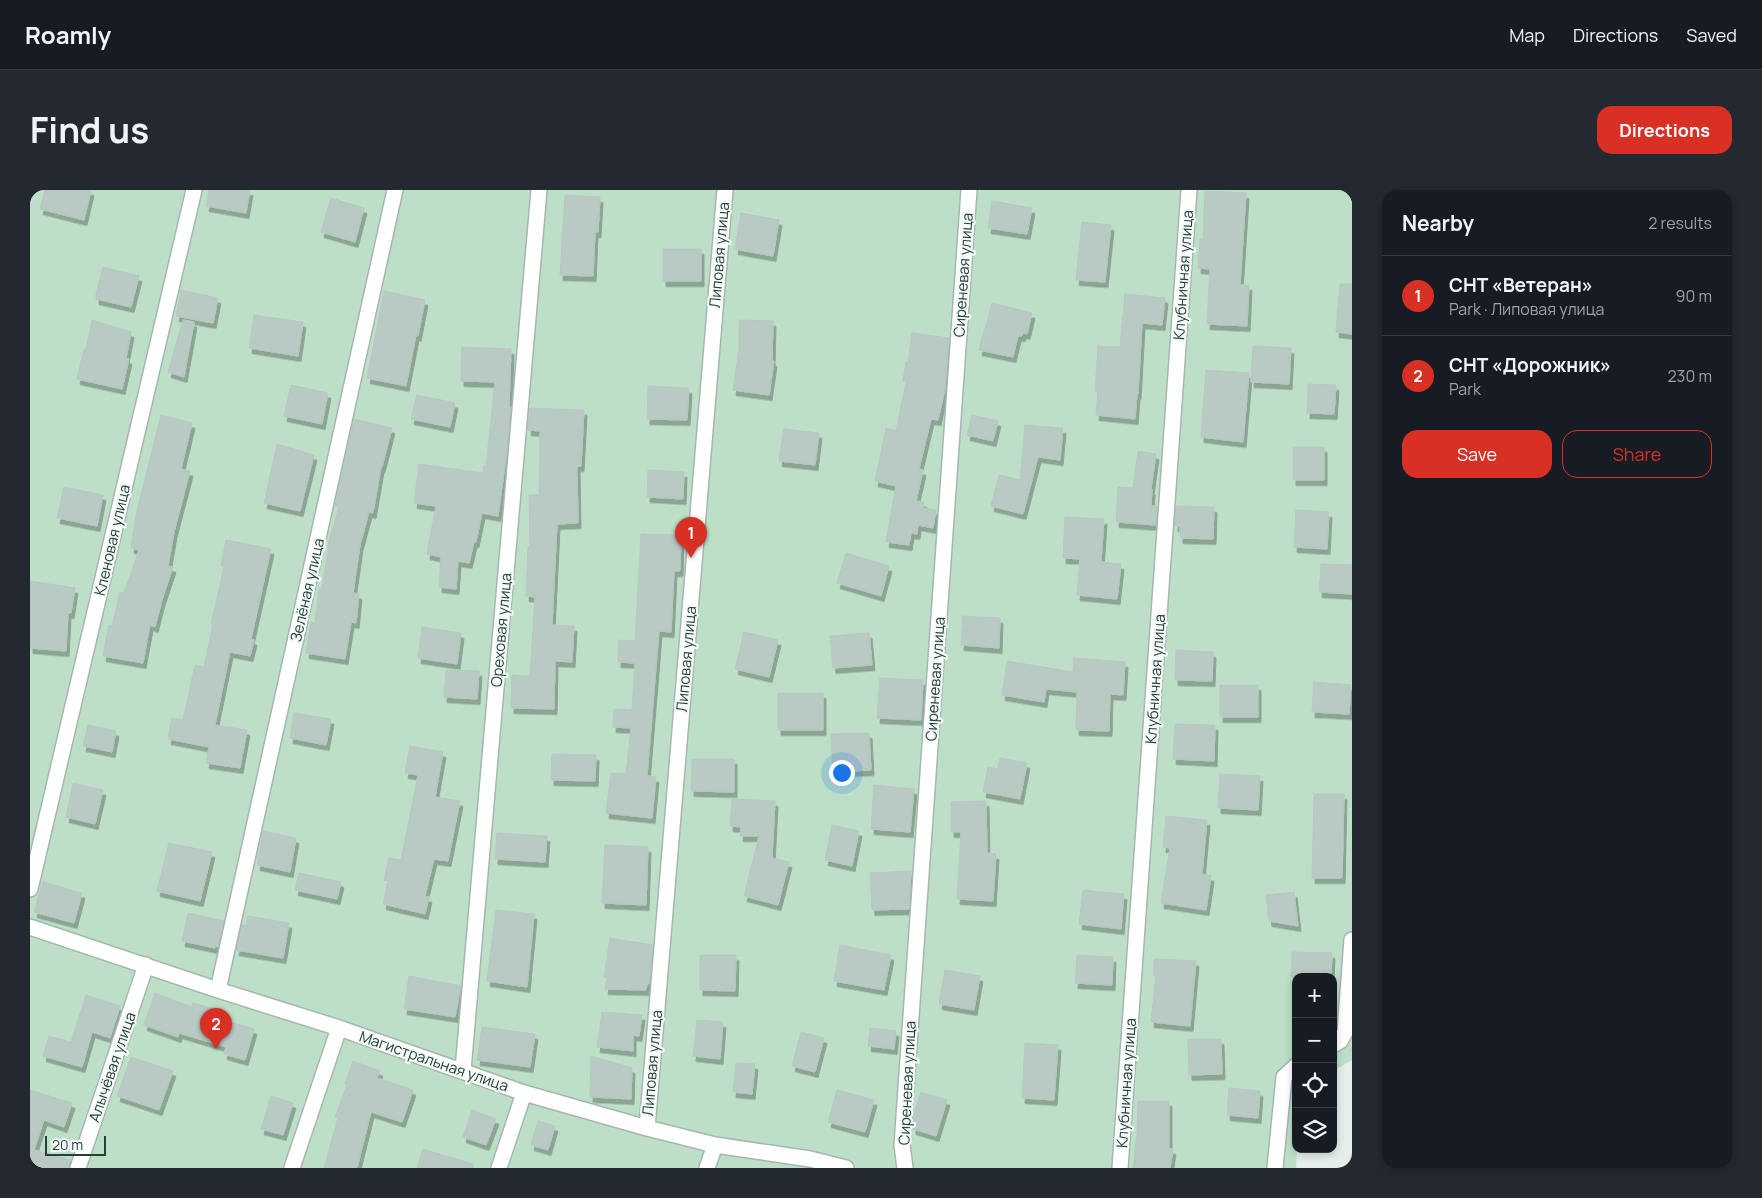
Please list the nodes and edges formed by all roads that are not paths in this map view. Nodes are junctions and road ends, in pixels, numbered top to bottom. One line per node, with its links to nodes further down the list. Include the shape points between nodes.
1 (194, 190): 7 (street, Кленовая улица)
2 (395, 190): 11 (street, Зелёная улица)
3 (539, 190): 14 (street, Ореховая улица)
4 (724, 190): 17 (street, Липовая улица)
5 (969, 190): 24 (street, Сиреневая улица, via 902,1146)
6 (1190, 190): 25 (street, Клубничная улица)
7 (30, 889)
8 (30, 927): 10 (street, Магистральная улица)
9 (1352, 940): 13 (street, via 1345,1032)
10 (146, 965): 11 (street, Магистральная улица); 19 (street, Алычёвая улица)
11 (218, 990): 12 (street, Магистральная улица)
12 (339, 1028): 14 (street, Магистральная улица); 20 (street)
13 (1337, 1043)
14 (463, 1070): 16 (street, Магистральная улица)
15 (1292, 1070): 26 (street, via 1284,1078)
16 (524, 1093): 17 (street, Магистральная улица); 21 (street)
17 (647, 1128): 18 (street, Магистральная улица)
18 (715, 1145): 22 (street); 23 (street, Магистральная улица, via 810,1159)
19 (78, 1168)
20 (292, 1168)
21 (499, 1168)
22 (707, 1168)
23 (846, 1168)
24 (905, 1168)
25 (1120, 1168)
26 (1275, 1168)

